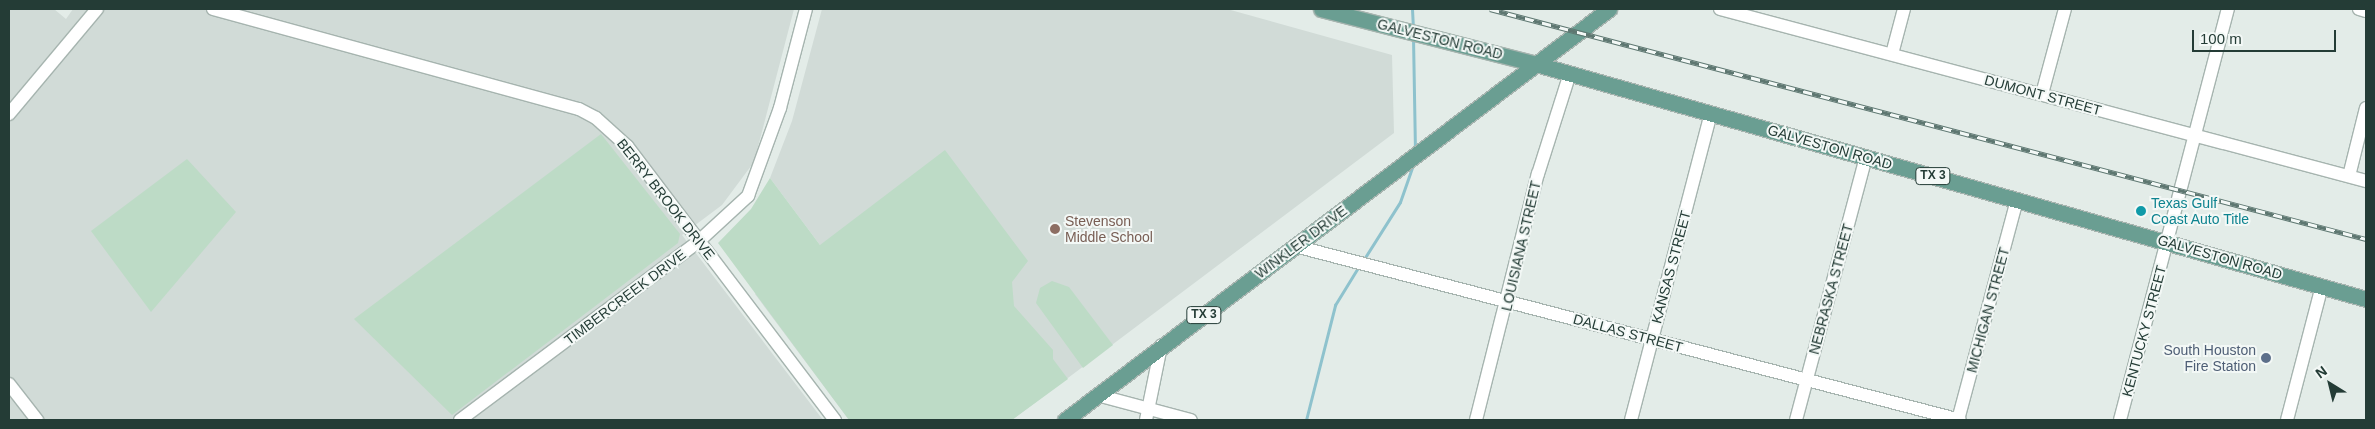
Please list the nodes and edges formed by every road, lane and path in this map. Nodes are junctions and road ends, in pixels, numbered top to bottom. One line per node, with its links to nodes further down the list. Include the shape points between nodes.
1 (97, 9): 19 (street)
2 (213, 9): 12 (street, BERRY BROOK DRIVE)
3 (806, 9): 25 (street, TIMBERCREEK DRIVE, via 759,173 748,196)
4 (1321, 9): 14 (main road, GALVESTON ROAD)
5 (1608, 9): 14 (main road, WINKLER DRIVE)
6 (1720, 9): 13 (street, DUMONT STREET)
7 (1904, 9): 13 (street)
8 (2066, 9): 16 (street)
9 (2228, 9): 20 (street, KENTUCKY STREET)
10 (2359, 9): 11 (street)
11 (2366, 11)
12 (260, 14): 25 (street, BERRY BROOK DRIVE, via 579,109 627,146)
13 (1892, 54): 16 (street, DUMONT STREET)
14 (1536, 64): 15 (main road, GALVESTON ROAD / TX 3); 27 (main road, WINKLER DRIVE / TX 3)
15 (1570, 73): 18 (main road, GALVESTON ROAD / TX 3); 30 (street, LOUISIANA STREET, via 1533,192)
16 (2042, 94): 20 (street, DUMONT STREET)
17 (2366, 108): 22 (street)
18 (1711, 113): 21 (main road, GALVESTON ROAD / TX 3); 31 (street, KANSAS STREET)
19 (9, 114)
20 (2195, 135): 22 (street, DUMONT STREET); 26 (street, KENTUCKY STREET)
21 (1866, 157): 24 (main road, GALVESTON ROAD / TX 3); 33 (street, NEBRASKA STREET)
22 (2349, 176): 23 (street, DUMONT STREET)
23 (2366, 181)
24 (2017, 200): 26 (main road, GALVESTON ROAD / TX 3); 45 (street, MICHIGAN STREET)
25 (699, 241): 38 (street, TIMBERCREEK DRIVE); 39 (street, BERRY BROOK DRIVE)
26 (2167, 242): 28 (main road, GALVESTON ROAD / TX 3); 46 (street, KENTUCKY STREET)
27 (1295, 246): 30 (street, DALLAS STREET); 32 (main road, WINKLER DRIVE / TX 3)
28 (2322, 286): 29 (main road, GALVESTON ROAD / TX 3); 47 (street)
29 (2366, 299)
30 (1508, 302): 31 (street, DALLAS STREET); 42 (street, LOUISIANA STREET)
31 (1652, 340): 33 (street, DALLAS STREET); 43 (street, KANSAS STREET)
32 (1161, 346): 35 (main road, WINKLER DRIVE / TX 3); 36 (street)
33 (1807, 380): 44 (street, NEBRASKA STREET); 45 (street, DALLAS STREET)
34 (9, 384): 37 (street)
35 (1097, 396): 36 (street); 40 (main road, WINKLER DRIVE / TX 3)
36 (1148, 415): 41 (street)
37 (36, 420)
38 (460, 420)
39 (835, 420)
40 (1065, 420)
41 (1191, 420)
42 (1476, 420)
43 (1631, 420)
44 (1796, 420)
45 (1959, 420)
46 (2120, 420)
47 (2287, 420)

